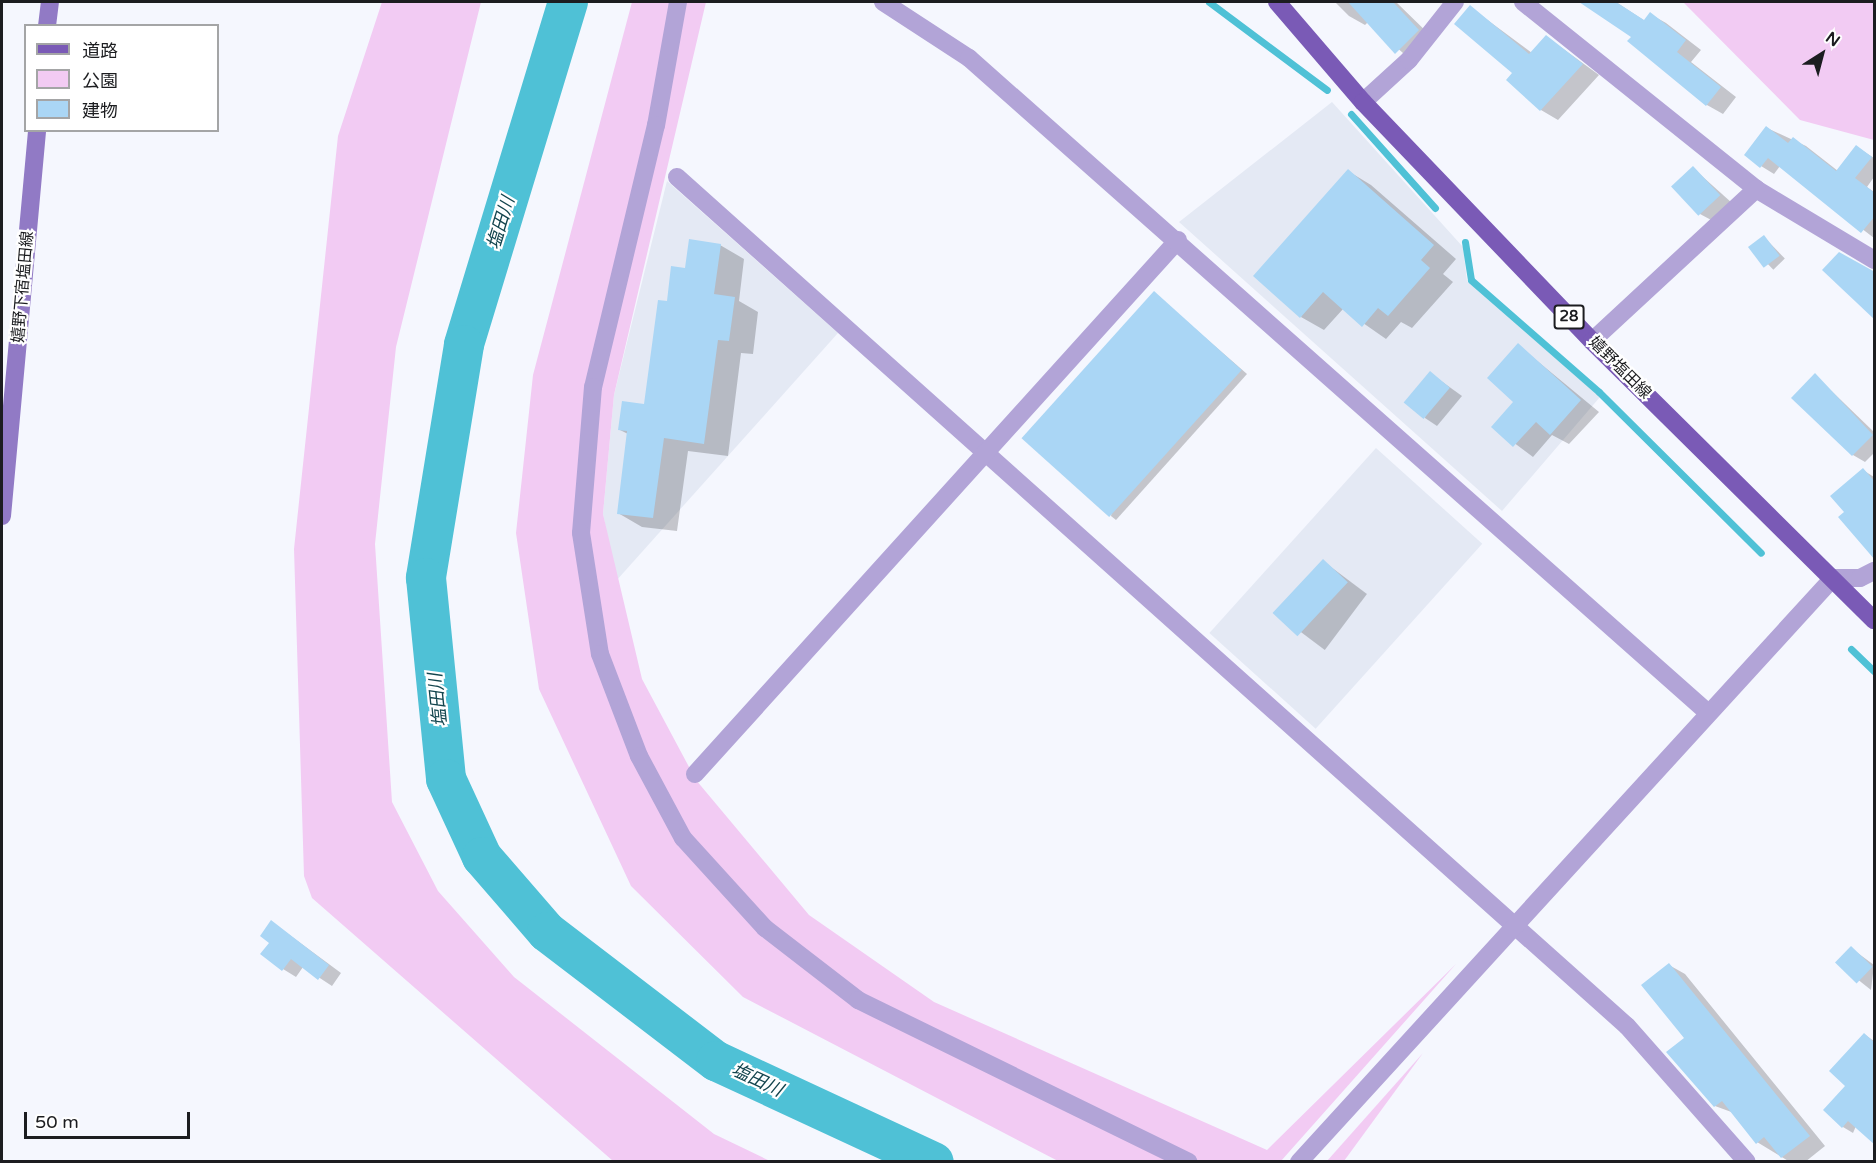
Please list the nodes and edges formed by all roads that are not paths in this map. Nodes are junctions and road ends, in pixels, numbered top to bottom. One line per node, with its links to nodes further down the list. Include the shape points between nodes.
1 (50, 2): 7 (main road)
2 (678, 2): 23 (street, via 656,125 593,387 581,533 600,654 639,756 683,838 765,928 858,1000)
3 (883, 2): 12 (street, via 969,58)
4 (1277, 2): 8 (main road, 嬉野塩田線 / 28)
5 (1455, 2): 8 (street, via 1408,60)
6 (1523, 2): 11 (street)
7 (47, 24)
8 (1363, 102): 14 (main road, 嬉野塩田線 / 28)
9 (38, 132): 16 (main road, 嬉野下宿塩田線)
10 (677, 177): 15 (street)
11 (1755, 189): 13 (street); 14 (street)
12 (1178, 240): 15 (street); 20 (street)
13 (1875, 260)
14 (1592, 341): 18 (main road, 嬉野塩田線 / 28)
15 (986, 452): 21 (street); 22 (street)
16 (2, 516)
17 (1875, 571): 18 (street, via 1860,578)
18 (1833, 578): 19 (main road, 嬉野塩田線 / 28); 20 (street)
19 (1875, 620)
20 (1706, 711): 22 (street)
21 (695, 774)
22 (1515, 923): 24 (street); 25 (street, via 1628,1026)
23 (1188, 1161)
24 (1299, 1161)
25 (1747, 1161)

